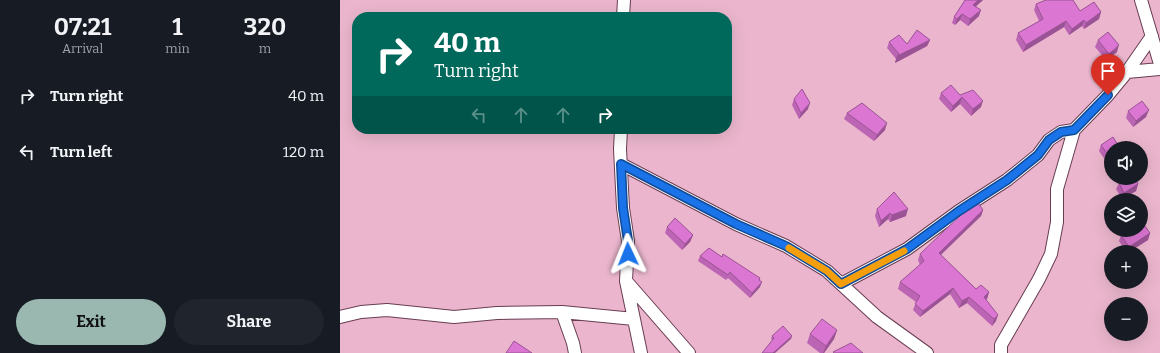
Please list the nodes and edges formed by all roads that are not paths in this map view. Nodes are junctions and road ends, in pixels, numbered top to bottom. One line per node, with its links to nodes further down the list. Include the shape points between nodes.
1 (624, 0): 3 (street)
2 (1141, 0): 4 (street)
3 (623, 12)
4 (1152, 36): 5 (street); 7 (street)
5 (1160, 64)
6 (1160, 69): 7 (street)
7 (1127, 72): 8 (street)
8 (1074, 130): 12 (street, via 1061,132 1049,140 1038,155 1007,180 907,249); 20 (street, via 1056,189 1057,222 1051,254 1001,345)
9 (621, 134): 10 (street)
10 (621, 164): 11 (street, via 628,241); 12 (street, via 736,224 786,246 827,271)
11 (626, 281): 15 (street); 18 (street)
12 (841, 284): 19 (street, via 877,317)
13 (562, 312): 14 (street, via 497,313 454,318 387,310); 15 (street); 16 (street)
14 (340, 317)
15 (634, 319): 17 (street)
16 (574, 353)
17 (641, 353)
18 (689, 353)
19 (927, 353)
20 (1001, 353)

